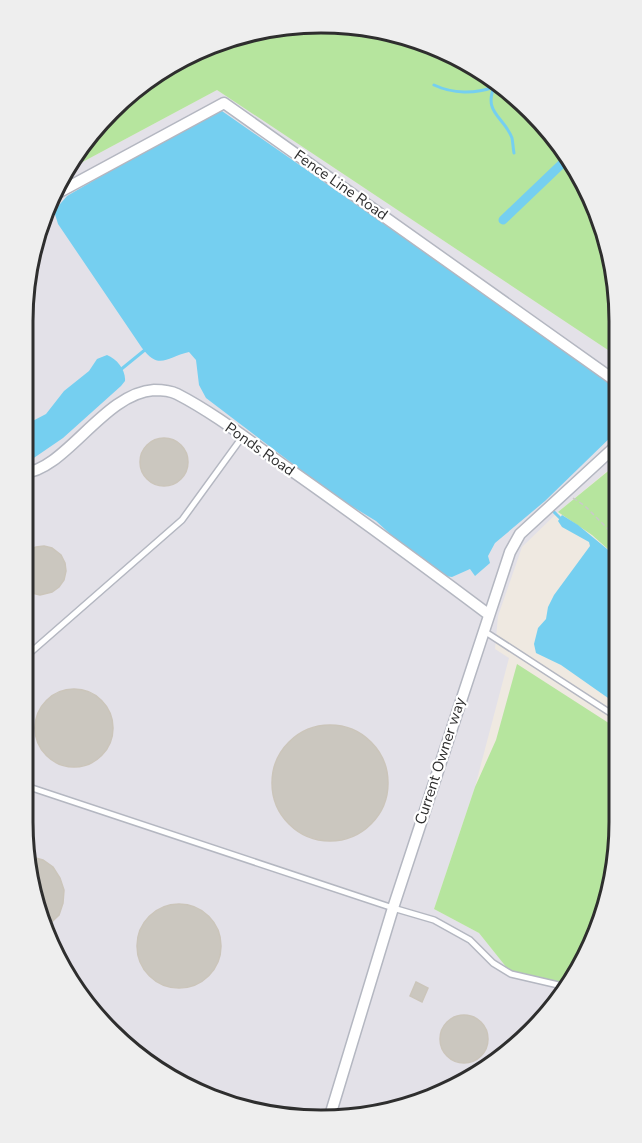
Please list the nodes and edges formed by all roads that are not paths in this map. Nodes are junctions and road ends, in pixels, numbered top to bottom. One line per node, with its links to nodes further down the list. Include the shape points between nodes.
1 (66, 188): 2 (street, Fence Line Road, via 224,103)
2 (609, 376)
3 (243, 436): 5 (street, Ponds Road, via 174,393 154,390 132,396 98,420 45,468); 6 (street, Ponds Road); 8 (lane, via 182,520)
4 (609, 452): 6 (street, Current Owner way, via 520,534)
5 (33, 471)
6 (488, 614): 7 (street, Current Owner way)
7 (482, 630): 9 (lane); 11 (street, Current Owner way)
8 (33, 650)
9 (609, 712)
10 (33, 789): 11 (lane)
11 (393, 908): 12 (lane, via 434,920 471,940 493,963 511,974); 13 (street, Current Owner way)
12 (558, 985)
13 (332, 1109)

